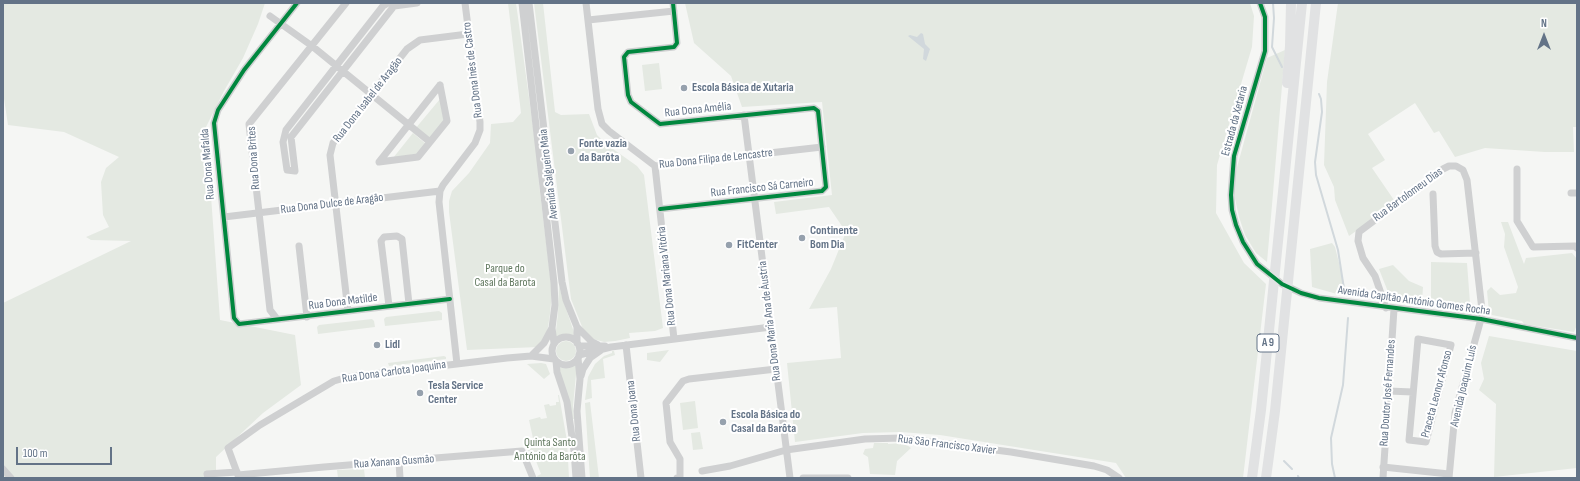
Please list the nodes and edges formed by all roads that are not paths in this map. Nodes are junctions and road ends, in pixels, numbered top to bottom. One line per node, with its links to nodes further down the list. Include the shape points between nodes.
1 (297, 3): 16 (street, Rua Dona Mafalda)
2 (346, 3): 18 (street, Rua Dona Brites)
3 (388, 3): 19 (street)
4 (417, 3): 20 (street, via 394,6)
5 (465, 3): 17 (street, Rua Dona Inês de Castro)
6 (522, 3): 53 (street, Avenida Salgueiro Maia, via 554,283)
7 (529, 3): 51 (street, Avenida Salgueiro Maia, via 562,282)
8 (586, 3): 15 (street, Rua Dona Filipa de Lencastre)
9 (1260, 3): 40 (street, Estrada da Xetaria, via 1265,17 1265,51 1234,156 1232,210 1243,242 1258,264 1282,284)
10 (1291, 3): 24 (highway, via 1287,89)
11 (1302, 3): 24 (highway, A 9)
12 (1316, 3): 90 (highway, A 9)
13 (673, 7): 15 (street); 22 (street, Rua Dona Amélia, via 677,43 674,47 628,52 624,57 631,102 660,124)
14 (270, 16): 16 (street)
15 (588, 20): 28 (street, Rua Dona Filipa de Lencastre, via 602,124)
16 (282, 23): 18 (street); 36 (street, Rua Dona Mafalda, via 244,70 218,110 214,123)
17 (468, 34): 21 (street, Rua Dona Isabel de Aragão, via 420,40 407,49); 30 (street, Rua Dona Inês de Castro, via 480,130 475,143)
18 (312, 46): 19 (street); 35 (street, Rua Dona Brites, via 248,124)
19 (336, 66): 20 (street); 20 (street, via 285,133 283,142 287,170 295,171 291,137)
20 (343, 71): 21 (street)
21 (372, 94): 23 (street); 33 (street, Rua Dona Isabel de Aragão, via 333,143 330,155)
22 (744, 115): 26 (street, Rua Dona Amélia, via 814,108 818,111); 27 (street, Rua Dona Maria Ana de Áustria)
23 (409, 125): 25 (street); 25 (street, via 379,162 418,157); 25 (street, via 440,85 447,121)
24 (1289, 131): 89 (highway, A 9)
25 (430, 142)
26 (822, 147): 27 (street, Rua Dona Filipa de Lencastre); 32 (street, Rua Francisco Sá Carneiro, via 826,187 822,191)
27 (750, 155): 28 (street, Rua Dona Filipa de Lencastre); 32 (street, Rua Dona Maria Ana de Áustria)
28 (655, 166): 34 (street, Rua Dona Mariana Vitória)
29 (1517, 169): 38 (street, via 1517,221 1533,247)
30 (440, 191): 33 (street, Rua Dona Dulce de Aragão); 41 (street, via 439,207)
31 (1434, 194): 39 (street, via 1437,252)
32 (755, 198): 34 (street, Rua Francisco Sá Carneiro); 52 (street, Rua Dona Maria Ana de Áustria)
33 (336, 203): 35 (street, Rua Dona Dulce de Aragão); 46 (street, Rua Dona Isabel de Aragão)
34 (660, 209): 55 (street, Rua Dona Mariana Vitória)
35 (258, 213): 36 (street, Rua Dona Dulce de Aragão); 48 (street, Rua Dona Brites, via 270,310)
36 (224, 217): 50 (street, Rua Dona Mafalda, via 234,318)
37 (299, 246): 47 (street)
38 (1577, 248)
39 (1476, 253): 44 (street, Rua Bartolomeu Dias, via 1467,180 1463,170 1449,166 1359,232 1358,242 1363,258 1375,276); 49 (street, Rua Bartolomeu Dias)
40 (1319, 298): 44 (street, Avenida Capitão António Gomes Rocha)
41 (450, 299): 42 (street, Rua Dona Matilde); 64 (street)
42 (409, 304): 43 (street, Rua Dona Matilde); 43 (street, via 402,239 397,236 384,237 381,241)
43 (389, 306): 46 (street, Rua Dona Matilde)
44 (1386, 308): 45 (street, Avenida Capitão António Gomes Rocha)
45 (1394, 309): 49 (street, Avenida Capitão António Gomes Rocha); 67 (street, Rua Doutor José Fernandes)
46 (348, 311): 47 (street, Rua Dona Matilde)
47 (307, 316): 48 (street, Rua Dona Matilde)
48 (277, 319): 50 (street, Rua Dona Matilde)
49 (1481, 319): 54 (street, Avenida Capitão António Gomes Rocha); 75 (street, Avenida Joaquim Luís, via 1455,413)
50 (239, 324)
51 (577, 327): 56 (street, Avenida Salgueiro Maia); 59 (street, via 592,342)
52 (771, 327): 55 (street); 65 (street, Rua Dona Maria Ana de Áustria)
53 (552, 328): 57 (street, Avenida Salgueiro Maia); 61 (street, via 544,343)
54 (1577, 338)
55 (674, 339): 58 (street)
56 (578, 344): 57 (street, via 567,337 560,338); 59 (street); 62 (street)
57 (553, 345): 61 (street, Rua Dona Carlota Joaquina); 63 (street, via 552,353)
58 (626, 345): 60 (street); 82 (street, Rua Dona Joana)
59 (601, 346): 60 (street)
60 (611, 347): 62 (street); 66 (street, via 599,351 590,358)
61 (531, 356): 63 (street, Rua Dona Carlota Joaquina); 64 (street, Rua Dona Carlota Joaquina)
62 (579, 356): 63 (street, via 568,365 559,364); 66 (street)
63 (555, 360): 80 (street, via 567,402)
64 (457, 364): 74 (street, Rua Dona Carlota Joaquina, via 348,377 334,381 260,425 228,448)
65 (776, 368): 69 (street, Rua Dona Maria Ana de Áustria); 83 (street, via 688,378 683,381 666,403 670,442 680,459 680,478)
66 (580, 379): 81 (street, via 577,411)
67 (1388, 390): 68 (street, Praceta Leonor Afonso); 71 (street, Rua Doutor José Fernandes)
68 (1413, 392): 68 (street, Praceta Leonor Afonso, via 1409,440 1426,442 1450,345 1418,339)
69 (786, 450): 73 (street, Rua São Francisco Xavier); 84 (street, Rua Dona Maria Ana de Áustria); 88 (street, Rua São Francisco Xavier, via 865,439 908,439 1094,466 1107,470)
70 (399, 462): 74 (street, Rua Xanana Gusmão, via 324,466); 78 (street); 79 (street, Rua Xanana Gusmão, via 522,452)
71 (1383, 467): 75 (street); 91 (street, Rua Doutor José Fernandes)
72 (3, 469): 76 (street)
73 (702, 471)
74 (238, 475): 77 (street, Rua Xanana Gusmão, via 207,474)
75 (1449, 476)
76 (11, 478)
77 (208, 478)
78 (400, 478)
79 (533, 478)
80 (576, 478)
81 (582, 478)
82 (641, 478)
83 (677, 478)
84 (790, 478)
85 (803, 478): 86 (street)
86 (844, 478): 87 (street)
87 (848, 478)
88 (1119, 478)
89 (1252, 478)
90 (1266, 478)
91 (1383, 478)

